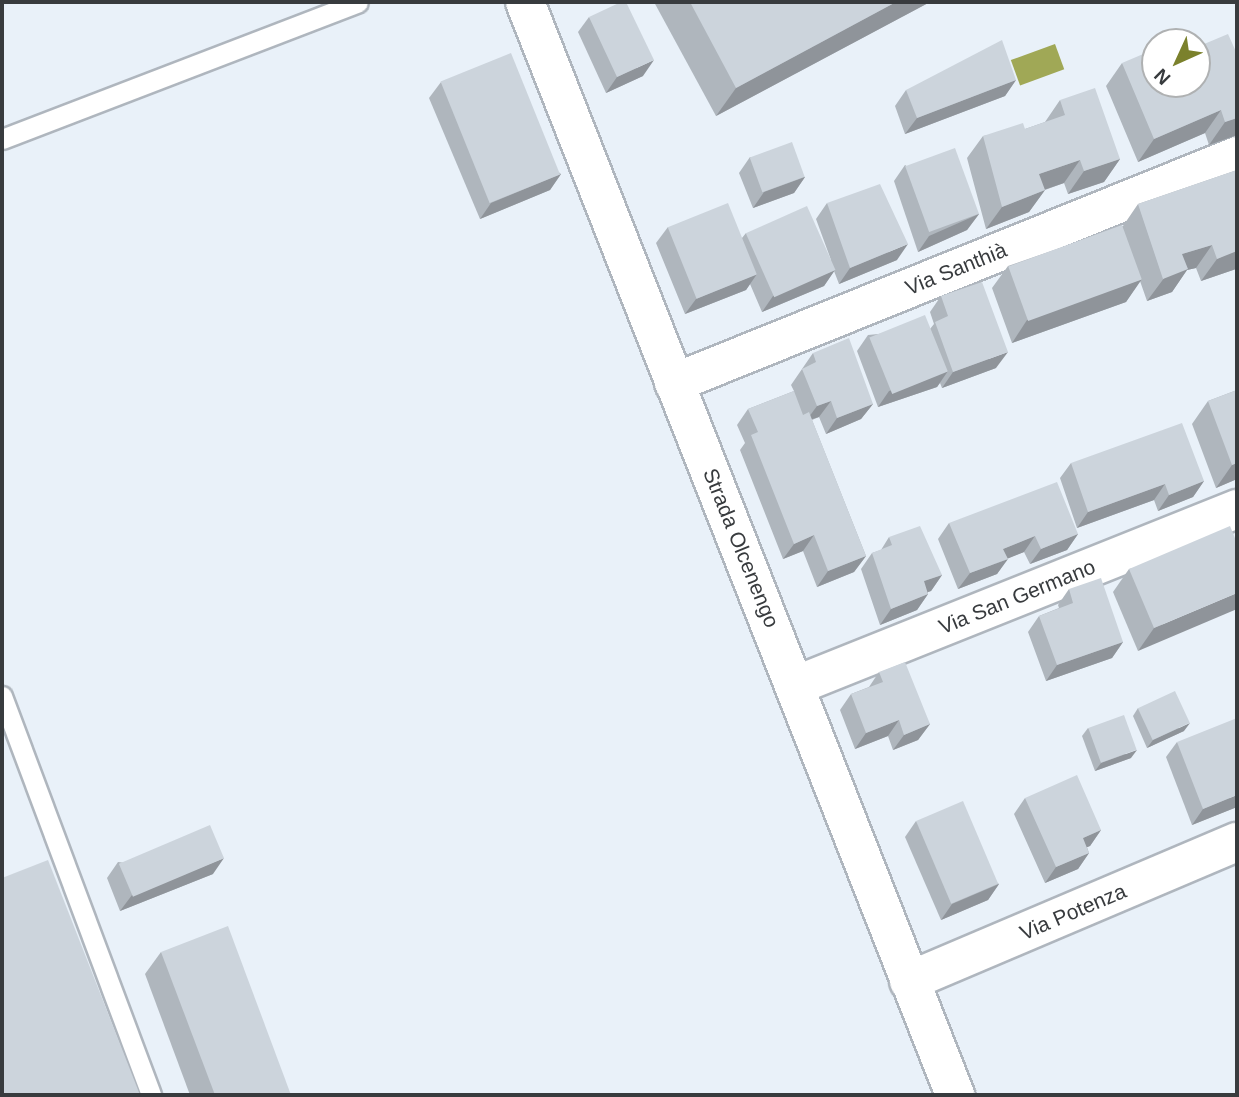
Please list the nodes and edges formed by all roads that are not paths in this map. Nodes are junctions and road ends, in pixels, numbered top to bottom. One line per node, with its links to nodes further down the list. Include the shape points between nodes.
1 (358, 2): 3 (lane)
2 (525, 2): 5 (street, Strada Olcenengo)
3 (2, 139)
4 (1237, 156): 5 (street, Via Santhià)
5 (674, 383): 7 (street, Strada Olcenengo)
6 (1237, 509): 7 (street, Via San Germano)
7 (797, 685): 10 (street, Strada Olcenengo)
8 (2, 696): 11 (lane)
9 (1237, 842): 10 (street, Via Potenza)
10 (909, 981): 12 (street, Strada Olcenengo)
11 (152, 1095)
12 (955, 1095)

